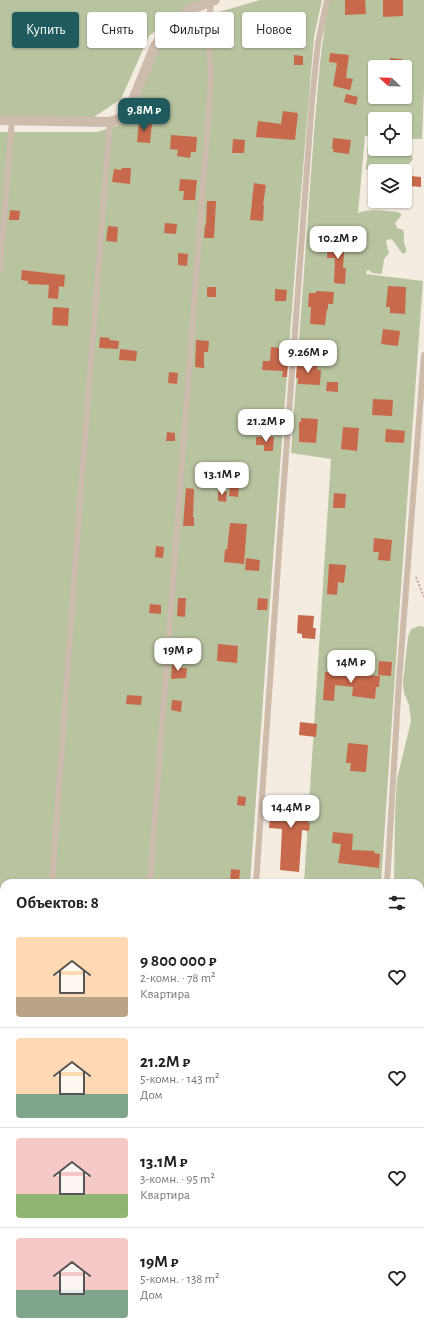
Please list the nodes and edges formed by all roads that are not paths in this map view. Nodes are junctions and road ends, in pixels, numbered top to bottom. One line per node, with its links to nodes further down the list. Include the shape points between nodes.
1 (213, 0): 5 (street, via 191,9 170,26 155,46 131,105 119,119); 9 (lane, via 208,31 210,95)
2 (326, 0): 10 (lane, via 312,100)
3 (0, 120): 4 (street)
4 (12, 120): 5 (street); 6 (lane)
5 (110, 122): 8 (lane)
6 (0, 269)
7 (424, 355): 11 (lane, via 399,681)
8 (52, 879)
9 (150, 879)
10 (256, 879)
11 (387, 879)

